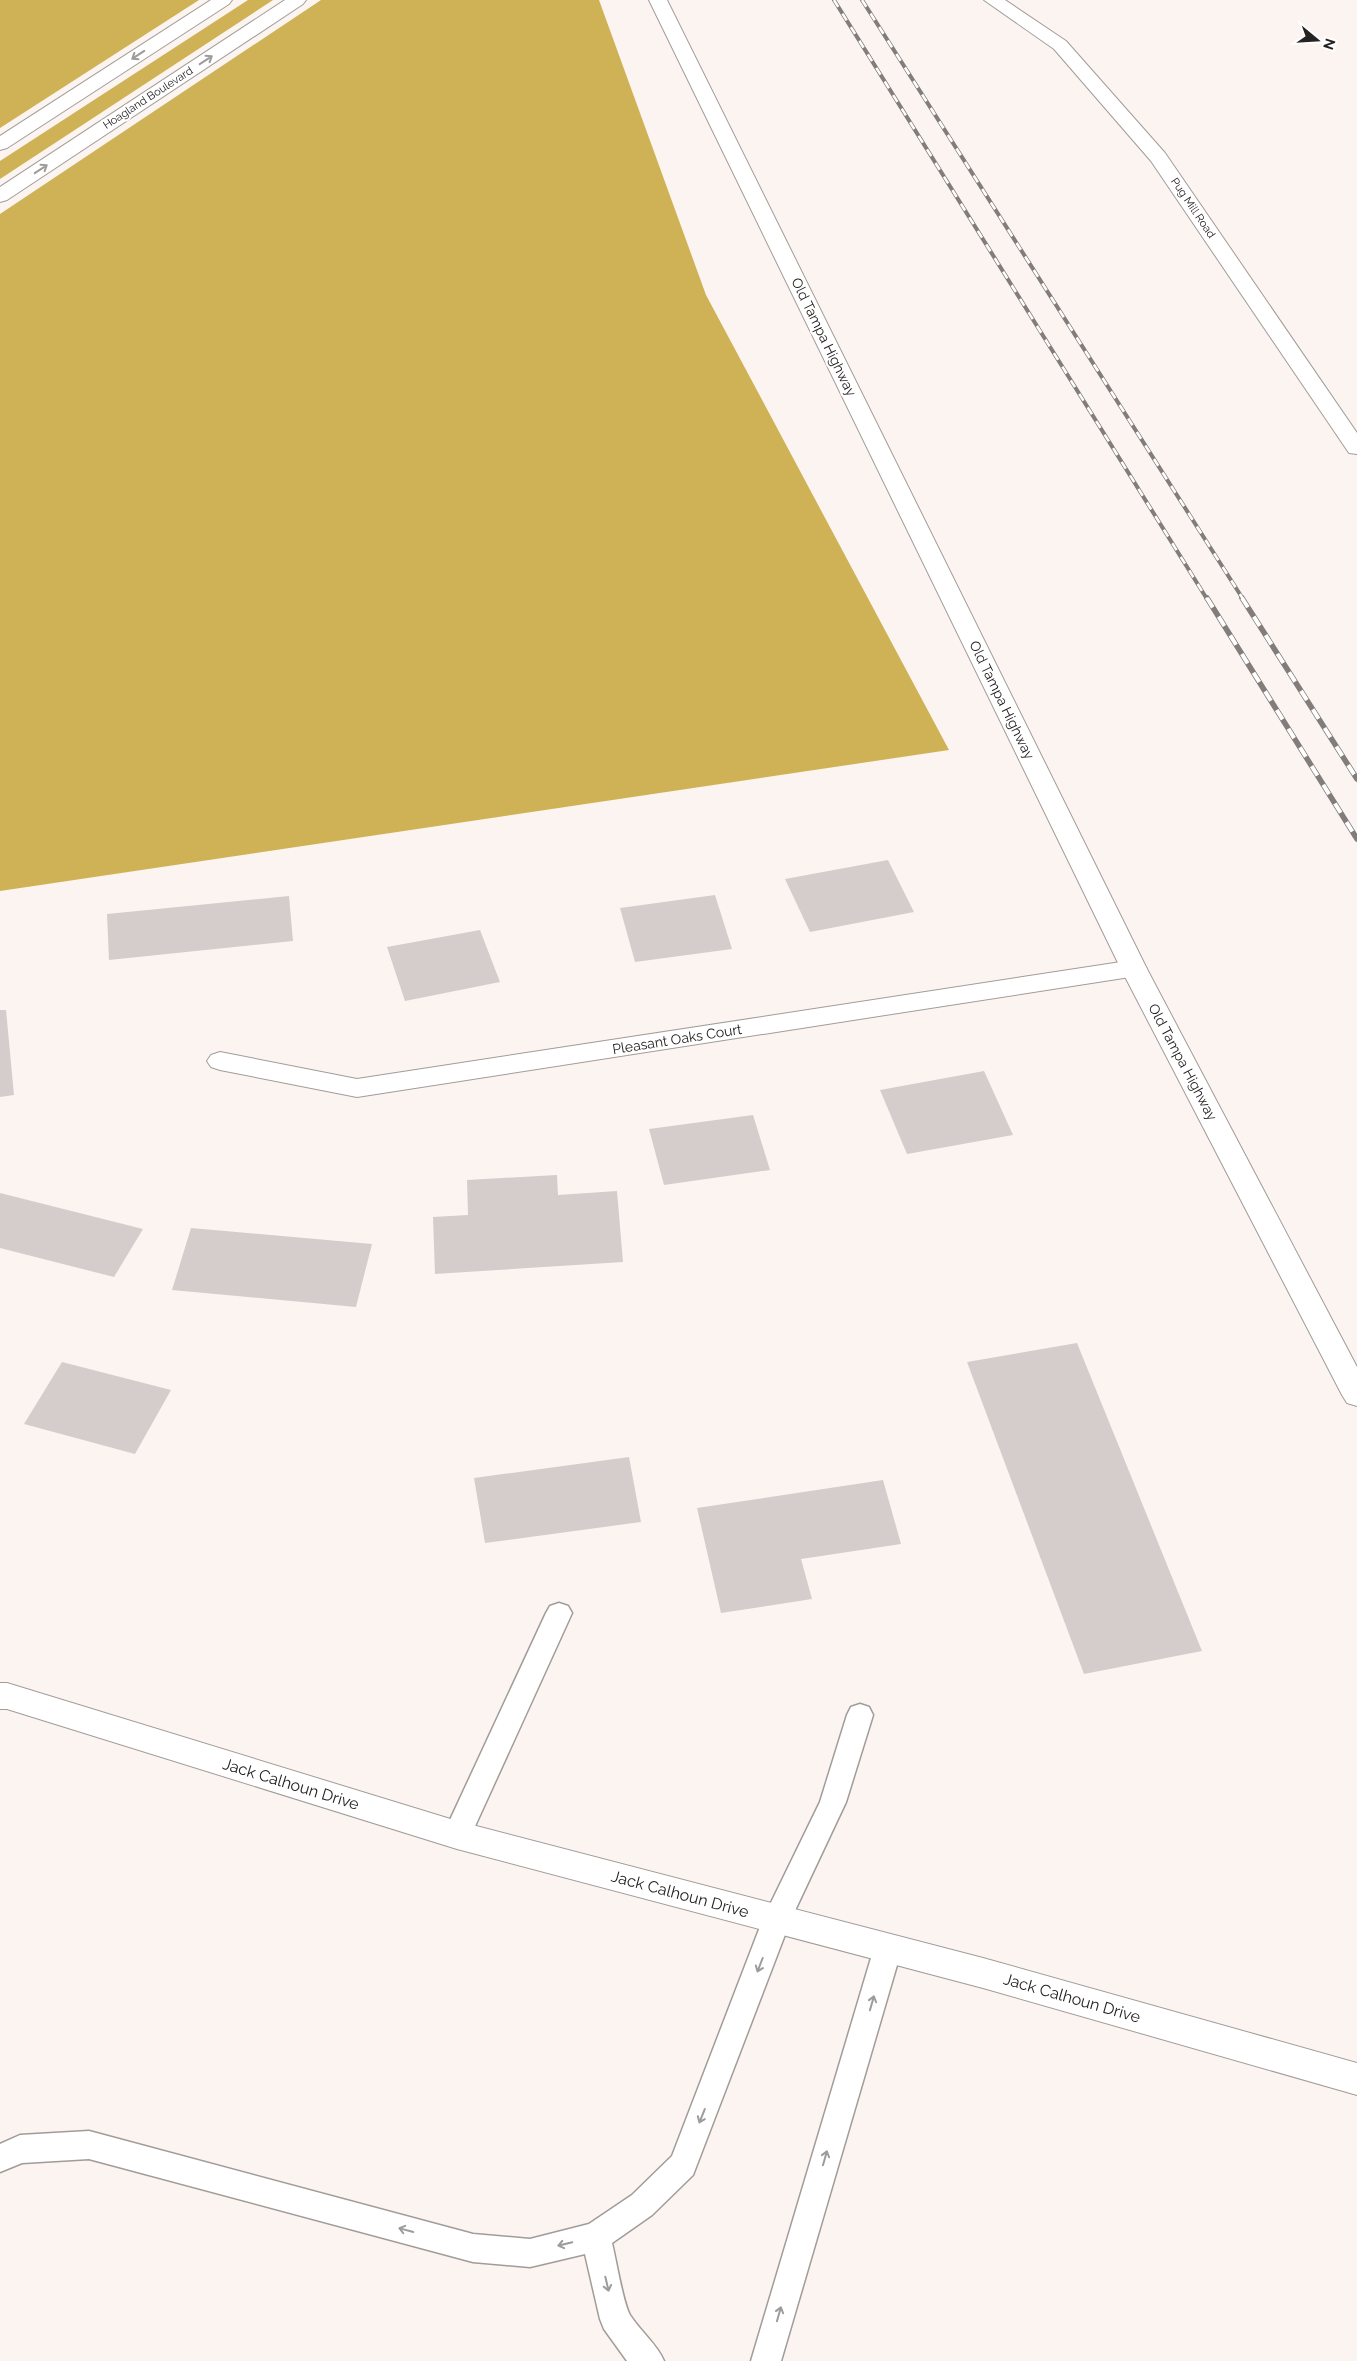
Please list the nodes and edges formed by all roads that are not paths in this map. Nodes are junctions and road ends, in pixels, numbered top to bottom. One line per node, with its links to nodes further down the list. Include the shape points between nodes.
1 (223, 0): 5 (street, one-way to 5)
2 (297, 0): 6 (street, Hoagland Boulevard, one-way to 2)
3 (658, 0): 8 (street, Old Tampa Highway)
4 (993, 0): 7 (street, Pug Mill Road, via 1060,46 1158,157)
5 (0, 144)
6 (0, 196)
7 (1357, 448)
8 (1134, 969): 9 (street, Pleasant Oaks Court, via 357,1088); 10 (street, Old Tampa Highway)
9 (220, 1061)
10 (1357, 1395)
11 (559, 1612): 14 (lane)
12 (2, 1698): 14 (street, Jack Calhoun Drive)
13 (860, 1715): 15 (lane, via 833,1802)
14 (457, 1835): 15 (street, Jack Calhoun Drive)
15 (778, 1919): 16 (street, Jack Calhoun Drive); 19 (lane, one-way to 19, via 683,2165 642,2205)
16 (888, 1948): 17 (street, Jack Calhoun Drive); 21 (lane, one-way to 16)
17 (1357, 2079)
18 (0, 2158): 19 (lane, one-way to 18, via 530,2253 473,2248 89,2145 20,2150)
19 (596, 2237): 20 (lane, one-way to 20, via 615,2319)
20 (649, 2361)
21 (766, 2361)

